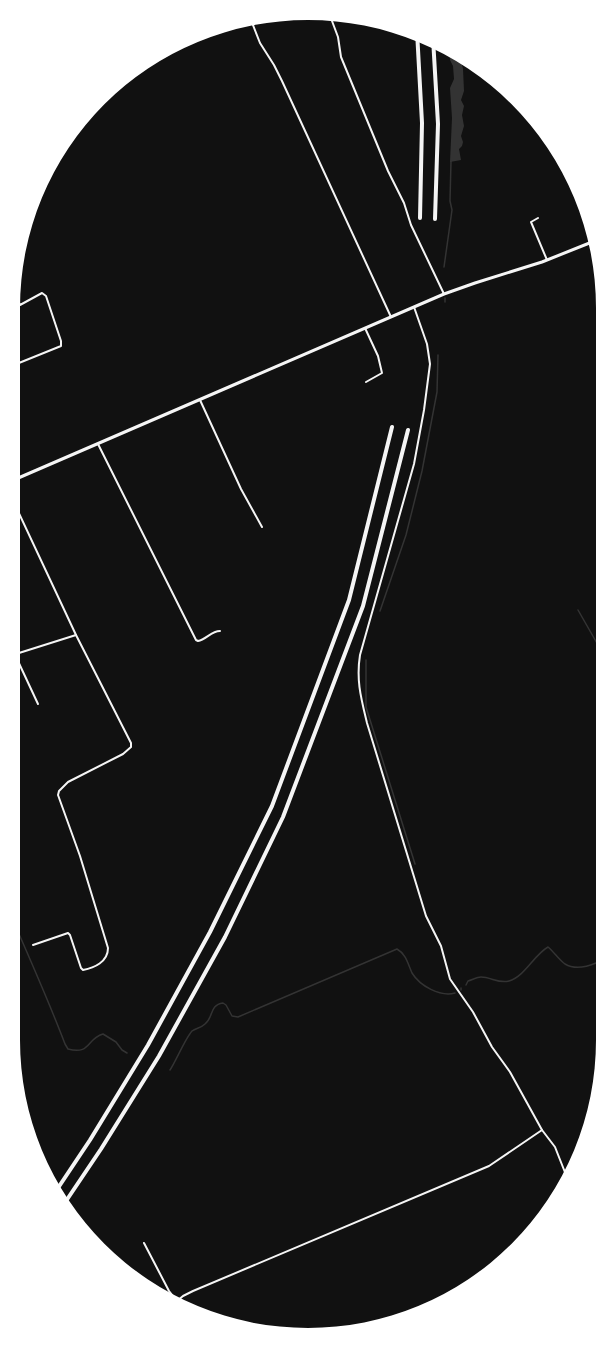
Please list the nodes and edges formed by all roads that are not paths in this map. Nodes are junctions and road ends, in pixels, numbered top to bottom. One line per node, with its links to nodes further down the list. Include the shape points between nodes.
1 (332, 21): 10 (street, via 341,57)
2 (253, 25): 13 (street)
3 (418, 41): 5 (highway, via 422,123)
4 (434, 48): 7 (highway, via 438,124)
5 (420, 218)
6 (538, 218): 9 (street, via 531,222)
7 (435, 219)
8 (589, 243): 9 (main road)
9 (547, 260): 10 (main road)
10 (444, 294): 12 (main road)
11 (20, 305): 15 (street, via 42,293 46,296 62,341 61,346)
12 (414, 308): 13 (main road); 30 (street, via 430,364 424,410 414,464 360,655 360,694 426,916 441,946 450,979)
13 (391, 317): 14 (main road)
14 (365, 328): 16 (street, via 382,373); 17 (main road)
15 (20, 363)
16 (366, 382)
17 (200, 400): 20 (main road); 23 (street)
18 (392, 427): 32 (highway, via 349,600 272,806 148,1045)
19 (408, 430): 33 (highway, via 363,606 283,817 225,937 159,1056)
20 (98, 444): 21 (main road); 24 (street, via 196,640 200,642)
21 (20, 477)
22 (20, 515): 25 (street)
23 (262, 527)
24 (220, 631)
25 (76, 635): 26 (street); 29 (street, via 131,743 123,754 74,778 58,791 108,954 83,970 68,933)
26 (20, 653)
27 (20, 665): 28 (street)
28 (38, 704)
29 (33, 945)
30 (542, 1130): 31 (street, via 555,1147); 36 (street, via 489,1166)
31 (565, 1172)
32 (59, 1186)
33 (67, 1199)
34 (144, 1243): 35 (street)
35 (172, 1294)
36 (180, 1299)

